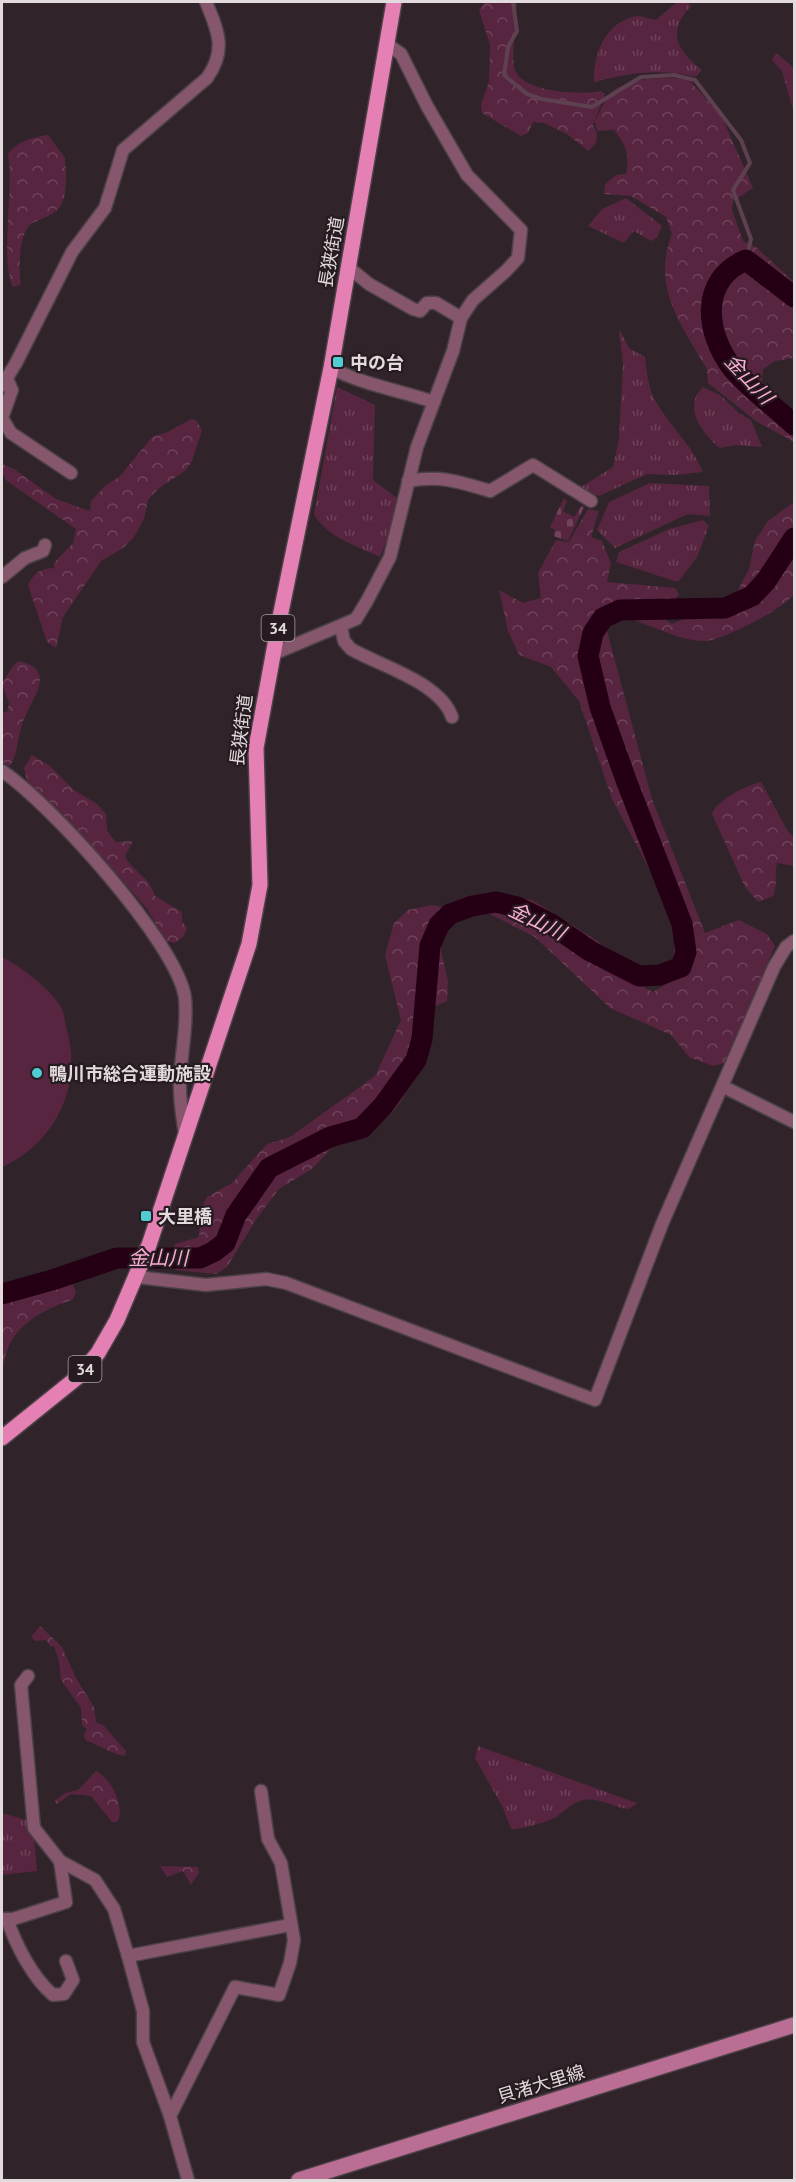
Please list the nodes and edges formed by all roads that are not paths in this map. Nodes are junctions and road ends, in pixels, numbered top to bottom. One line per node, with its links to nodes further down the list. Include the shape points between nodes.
1 (206, 2): 7 (street, via 220,40 218,64 123,150 105,208 72,252)
2 (394, 2): 3 (main road, 長狭街道 / 34)
3 (387, 44): 4 (main road, 長狭街道 / 34); 5 (street, via 401,54 426,106 468,175 521,230 518,258 473,300)
4 (348, 267): 5 (street, via 413,309 420,311 427,303 436,303); 6 (main road, 長狭街道 / 34)
5 (461, 318): 8 (street)
6 (331, 368): 8 (street, via 358,382 405,391); 15 (main road, 長狭街道 / 34)
7 (4, 383): 9 (street, via 12,390 2,418 5,425)
8 (434, 402): 10 (street)
9 (71, 473)
10 (408, 481): 11 (street, via 459,481 490,491 533,465); 14 (street, via 390,557 356,619)
11 (591, 501)
12 (45, 545): 13 (street)
13 (2, 577)
14 (341, 627): 15 (street); 16 (street, via 344,641 351,649 416,681 444,702)
15 (273, 654): 21 (main road, 長狭街道 / 34, via 255,760 261,861 258,906 249,944)
16 (452, 717)
17 (2, 771): 21 (street, via 60,823 142,918 175,966 185,999 180,1079)
18 (795, 941): 19 (street, via 786,947 774,967)
19 (724, 1087): 20 (street); 22 (street, via 662,1224 595,1400 286,1283 266,1280 206,1285)
20 (795, 1122)
21 (185, 1134): 22 (main road, 長狭街道 / 34)
22 (137, 1276): 23 (main road, 長狭街道 / 34, via 117,1320 91,1362)
23 (2, 1438)
24 (28, 1676): 26 (street, via 21,1685 22,1714 34,1828)
25 (261, 1791): 28 (street, via 267,1839 281,1863)
26 (60, 1861): 27 (street, via 66,1902); 29 (street, via 95,1880 114,1909)
27 (4, 1919): 30 (street, via 44,1987 53,1995 64,1994 73,1980)
28 (290, 1925): 29 (street); 32 (street, via 294,1940 279,1995 235,1987)
29 (128, 1956): 32 (street, via 143,2011 143,2042)
30 (66, 1961)
31 (795, 2025): 34 (street, 貝渚大里線)
32 (170, 2116): 33 (street)
33 (188, 2181)
34 (299, 2181)

